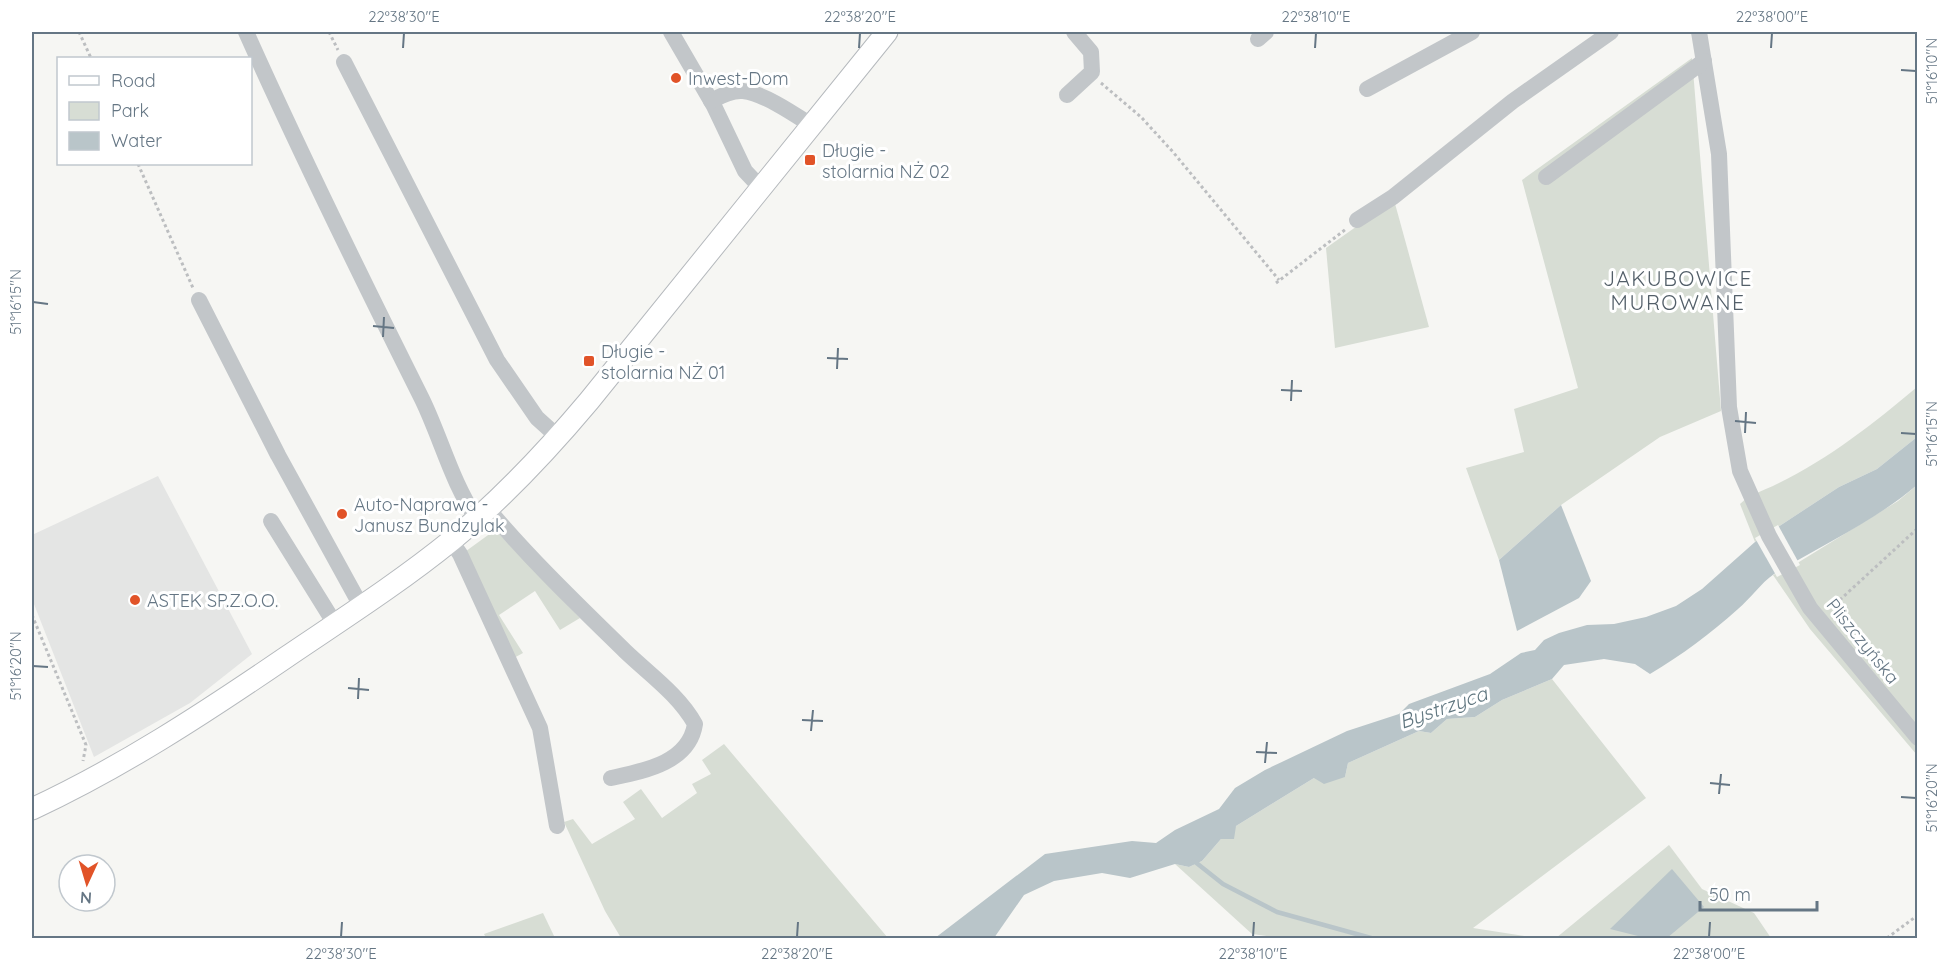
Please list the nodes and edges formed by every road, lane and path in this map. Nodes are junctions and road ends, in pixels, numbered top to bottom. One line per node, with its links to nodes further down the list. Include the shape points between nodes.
1 (79, 32): 9 (path)
2 (246, 32): 23 (street, via 432,418 468,505)
3 (672, 32): 15 (street)
4 (1074, 32): 12 (street, via 1091,52)
5 (1472, 32): 13 (street)
6 (1611, 32): 20 (street)
7 (1699, 32): 10 (street, Pliszczyńska)
8 (880, 34): 16 (main road)
9 (91, 57)
10 (1704, 61): 18 (street); 29 (street, Pliszczyńska, via 1719,154 1731,424 1740,471 1760,520)
11 (344, 62): 22 (street, via 497,360 537,418)
12 (1092, 72): 14 (street); 20 (path, via 1173,152 1277,282)
13 (1367, 89)
14 (1067, 95)
15 (711, 101): 16 (street, via 743,91); 19 (street, via 745,171)
16 (812, 125): 19 (main road)
17 (138, 165): 21 (path)
18 (1546, 177)
19 (761, 188): 22 (main road)
20 (1357, 220)
21 (199, 300): 27 (street)
22 (558, 437): 23 (main road)
23 (482, 514): 26 (main road); 33 (street, via 508,533 668,690 695,724 688,745 677,755 649,770)
24 (271, 521): 30 (street)
25 (1917, 528): 29 (path)
26 (451, 541): 27 (main road); 35 (street, via 540,728)
27 (361, 606): 30 (main road)
28 (32, 615): 32 (path, via 86,745)
29 (1818, 619): 31 (street, Pliszczyńska)
30 (335, 624): 34 (main road, via 154,745)
31 (1917, 738)
32 (83, 761)
33 (611, 778)
34 (32, 809)
35 (557, 826)
36 (1917, 915): 37 (path)
37 (1887, 939)

